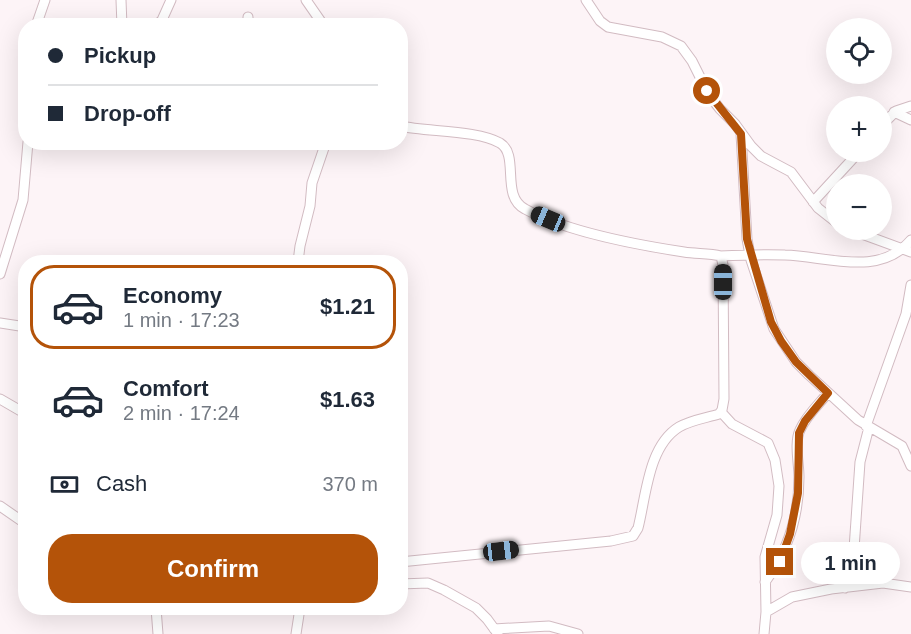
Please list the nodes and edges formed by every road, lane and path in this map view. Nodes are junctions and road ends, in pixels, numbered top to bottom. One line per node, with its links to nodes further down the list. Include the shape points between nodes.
1 (45, 0): 6 (street)
2 (121, 0): 7 (street)
3 (171, 0): 8 (street)
4 (306, 0): 9 (street)
5 (586, 0): 14 (street, via 608,27 662,37 681,46 709,95)
6 (39, 18)
7 (122, 18)
8 (163, 18)
9 (318, 18)
10 (911, 106): 11 (street)
11 (894, 112): 12 (street)
12 (911, 120)
13 (408, 127): 24 (street, via 483,137 502,145 508,154 516,201 548,219 628,241)
14 (741, 134): 18 (street, via 758,153 790,172); 25 (street)
15 (27, 150): 26 (street, via 23,200)
16 (323, 150): 23 (street, via 312,183)
17 (850, 162): 18 (street)
18 (813, 202): 19 (street)
19 (826, 216)
20 (878, 240): 22 (street)
21 (911, 240): 22 (street)
22 (907, 251): 25 (street, via 881,260 849,262 784,255)
23 (299, 255)
24 (720, 256): 25 (street); 33 (street)
25 (750, 256): 30 (street, via 777,335 796,362)
26 (0, 274)
27 (911, 285): 34 (street, via 906,314)
28 (0, 322): 29 (street)
29 (18, 325)
30 (828, 393): 34 (street); 40 (street, via 799,433 798,493 792,526 780,562)
31 (0, 399): 32 (street)
32 (18, 409)
33 (722, 412): 39 (street, via 683,425 666,439 651,469 633,537); 40 (street, via 732,424 768,443 775,460 779,500 765,553)
34 (868, 426): 35 (street); 43 (street, via 860,462 854,549)
35 (907, 448): 36 (street)
36 (911, 466)
37 (0, 506): 38 (street)
38 (18, 518)
39 (408, 561)
40 (765, 582): 44 (street)
41 (408, 585): 47 (street, via 432,584 476,608)
42 (911, 587): 43 (street, via 883,583)
43 (845, 588): 44 (street, via 792,597)
44 (766, 612): 51 (street)
45 (157, 615): 48 (street)
46 (299, 615): 49 (street)
47 (496, 631): 50 (street, via 554,626)
48 (158, 634)
49 (296, 634)
50 (578, 634)
51 (764, 634)

